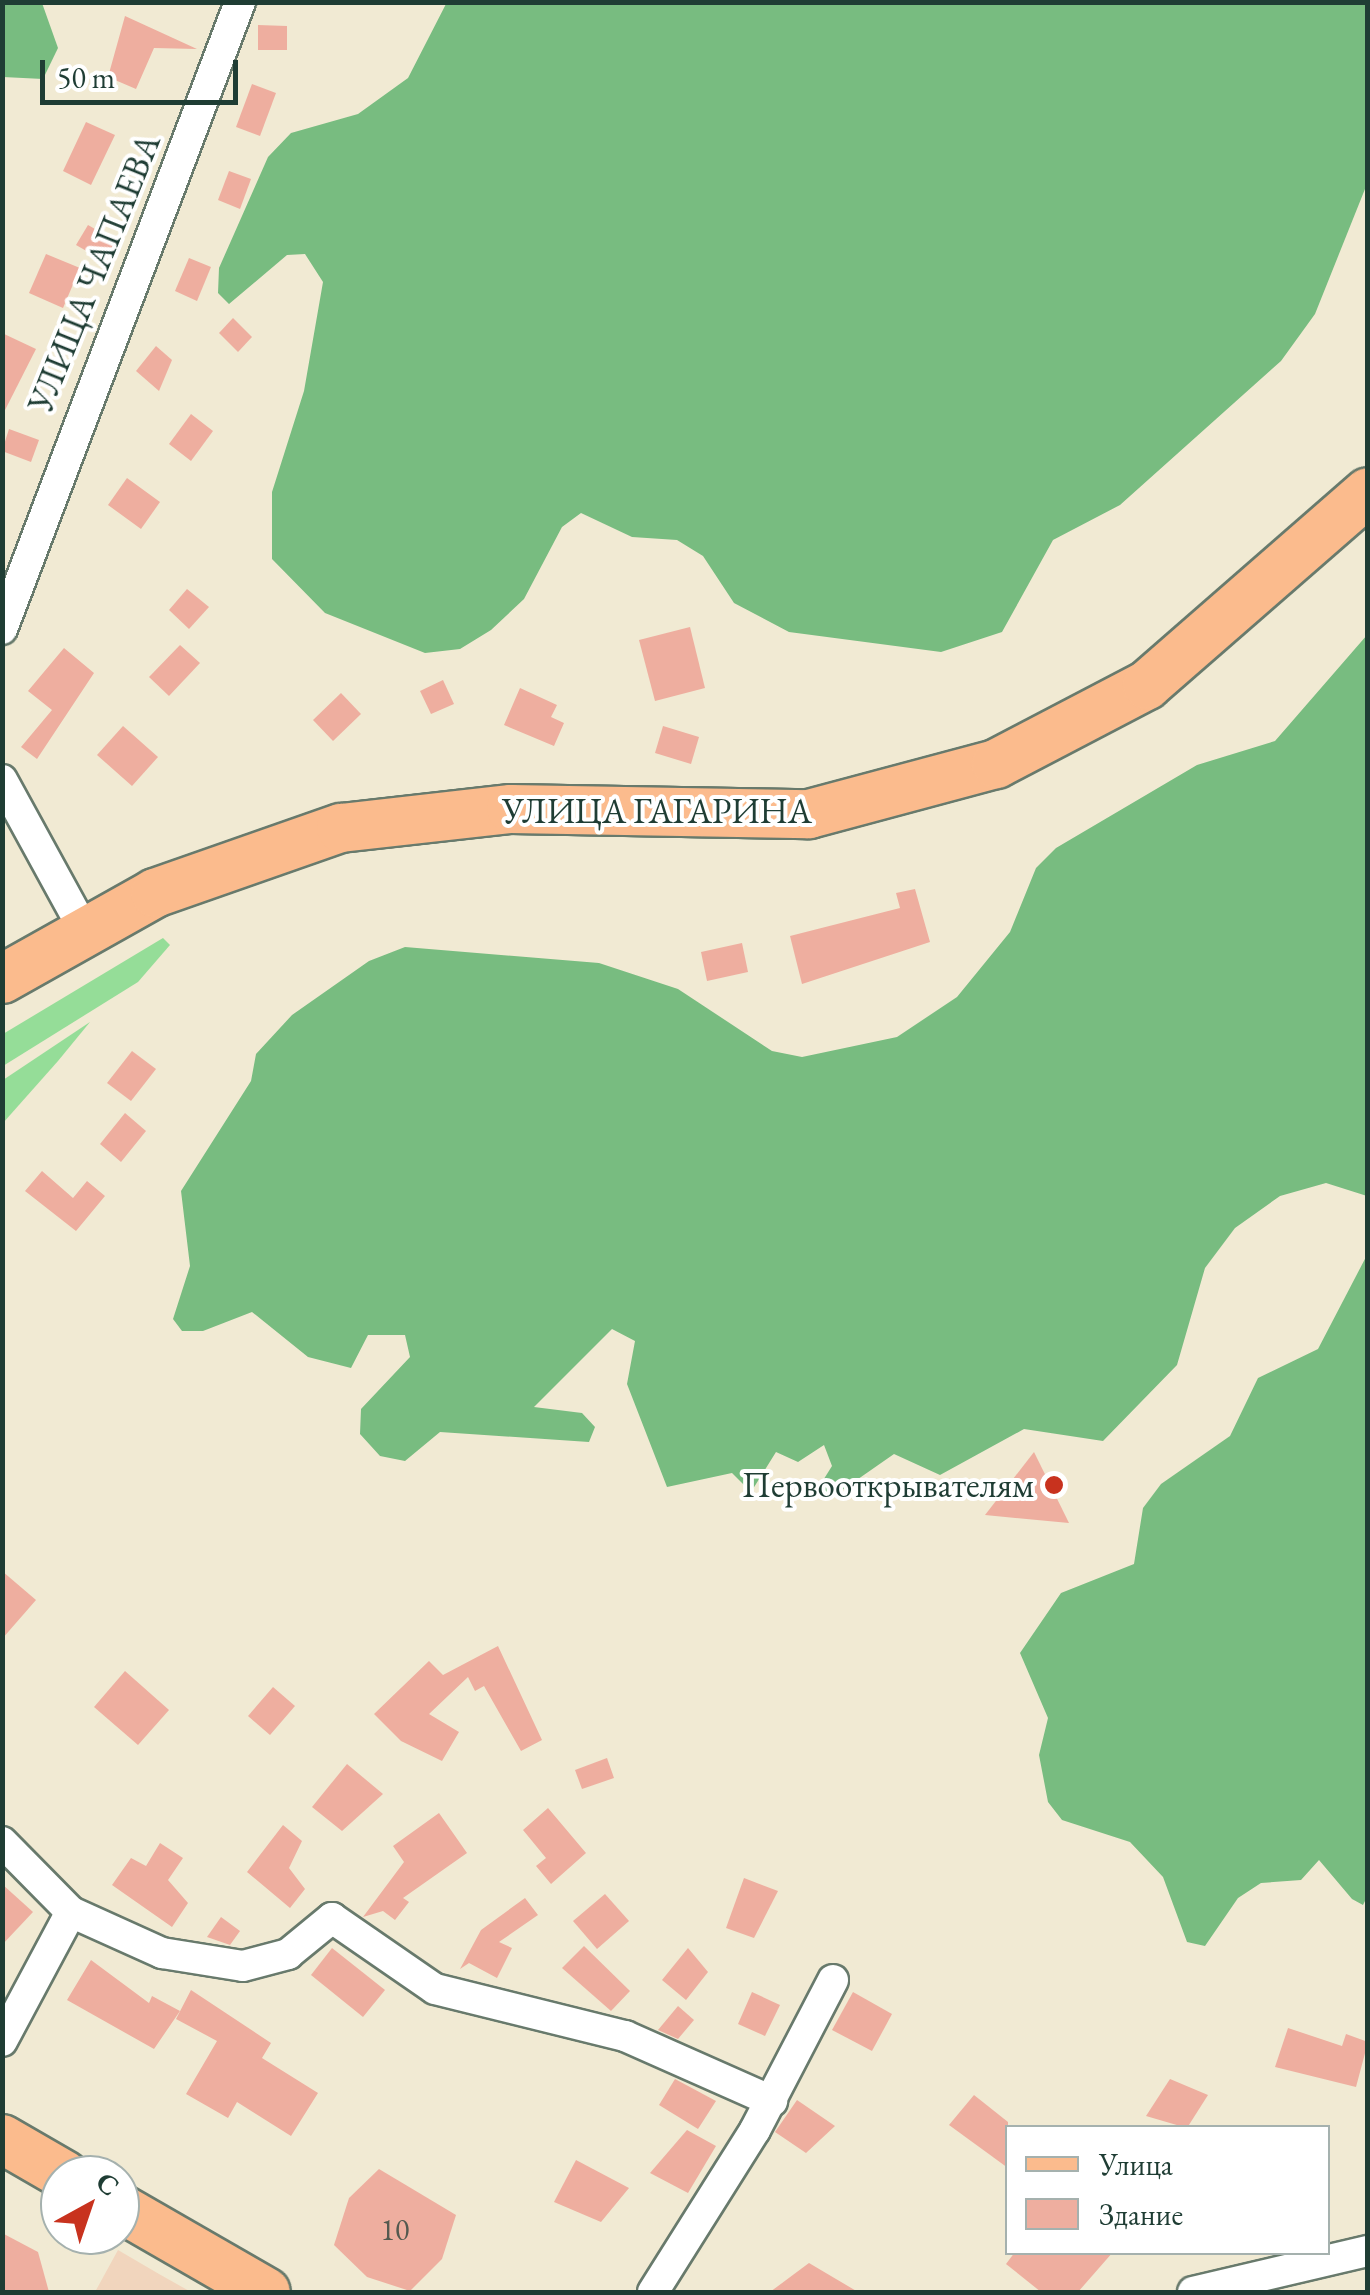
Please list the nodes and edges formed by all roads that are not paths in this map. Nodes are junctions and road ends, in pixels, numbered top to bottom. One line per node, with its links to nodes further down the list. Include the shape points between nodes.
1 (240, 2): 4 (street, УЛИЦА ЧАПАЕВА)
2 (1368, 492): 6 (main road, УЛИЦА ГАГАРИНА, via 1147,685 1035,748 955,778 854,807 772,817 511,809 388,819 238,859)
3 (1368, 530): 8 (main road, УЛИЦА ГАГАРИНА, via 1164,707 1050,773 966,805 780,843 512,834 349,852 164,916)
4 (2, 629)
5 (2, 780): 6 (street)
6 (84, 930): 7 (main road, УЛИЦА ГАГАРИНА)
7 (2, 979)
8 (2, 1011)
9 (2, 1842): 10 (street)
10 (71, 1912): 12 (street); 13 (street, via 162,1953 243,1966 288,1954 332,1918 436,1989 625,2036)
11 (833, 1980): 13 (street)
12 (2, 2041)
13 (772, 2101): 19 (street)
14 (2, 2139): 15 (main road)
15 (40, 2161)
16 (140, 2220): 18 (main road)
17 (1368, 2251): 20 (street)
18 (266, 2292)
19 (653, 2292)
20 (1193, 2292)

